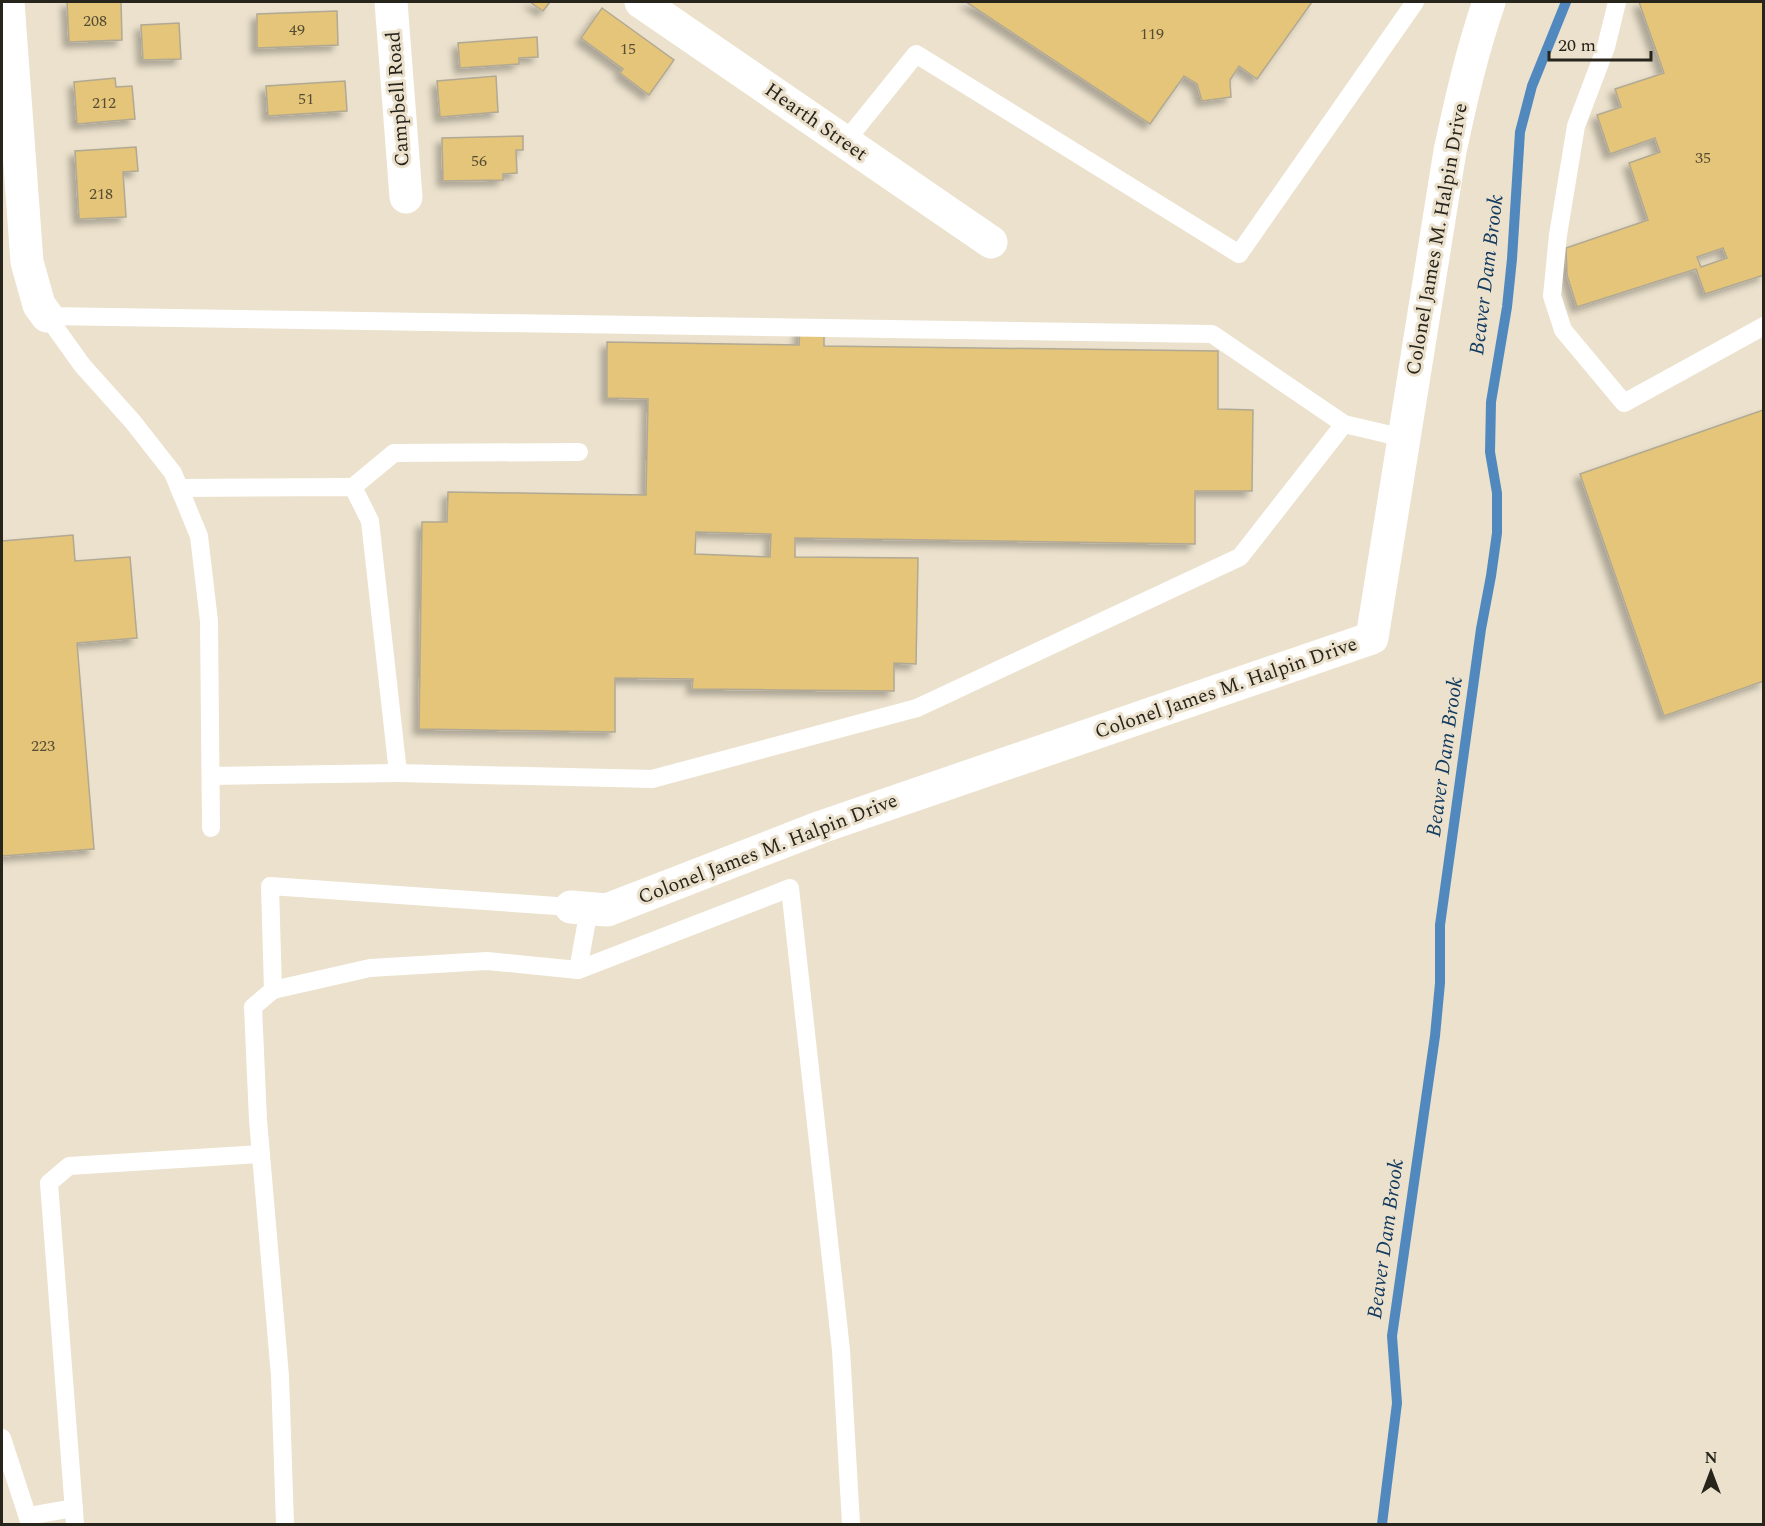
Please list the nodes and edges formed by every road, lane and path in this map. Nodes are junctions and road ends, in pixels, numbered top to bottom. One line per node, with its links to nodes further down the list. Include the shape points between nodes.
1 (8, 2): 10 (street, via 27,262 39,305)
2 (391, 2): 8 (street, Campbell Road)
3 (641, 2): 7 (street, Hearth Street)
4 (1415, 2): 7 (lane, via 1239,254 916,54)
5 (1490, 2): 13 (street, Colonel James M. Halpin Drive, via 1462,91 1450,151)
6 (1617, 2): 11 (lane, via 1606,47 1576,126 1558,235 1552,296 1563,330 1624,403)
7 (845, 142): 9 (street, Hearth Street)
8 (406, 197)
9 (992, 242)
10 (47, 316): 12 (lane, via 1212,334); 16 (lane, via 82,365 173,473)
11 (1764, 326)
12 (1344, 424): 13 (lane); 17 (lane, via 1240,557 917,708 652,779)
13 (1404, 438): 20 (street, Colonel James M. Halpin Drive, via 1372,638 821,827 607,910)
14 (579, 452): 15 (lane, via 394,453)
15 (353, 487): 16 (lane); 17 (lane, via 370,521)
16 (179, 488): 18 (lane, via 199,536 209,621)
17 (398, 772): 18 (lane)
18 (211, 777): 19 (lane)
19 (211, 828)
20 (580, 908): 21 (lane); 22 (lane, via 270,886)
21 (578, 970): 22 (lane, via 487,961 370,968); 28 (lane, via 790,888 841,1350)
22 (273, 990): 23 (lane, via 253,1006)
23 (261, 1154): 25 (lane, via 69,1166 49,1183); 27 (lane, via 280,1376)
24 (2, 1437): 26 (lane)
25 (75, 1516): 26 (lane)
26 (29, 1520)
27 (285, 1524)
28 (851, 1524)

